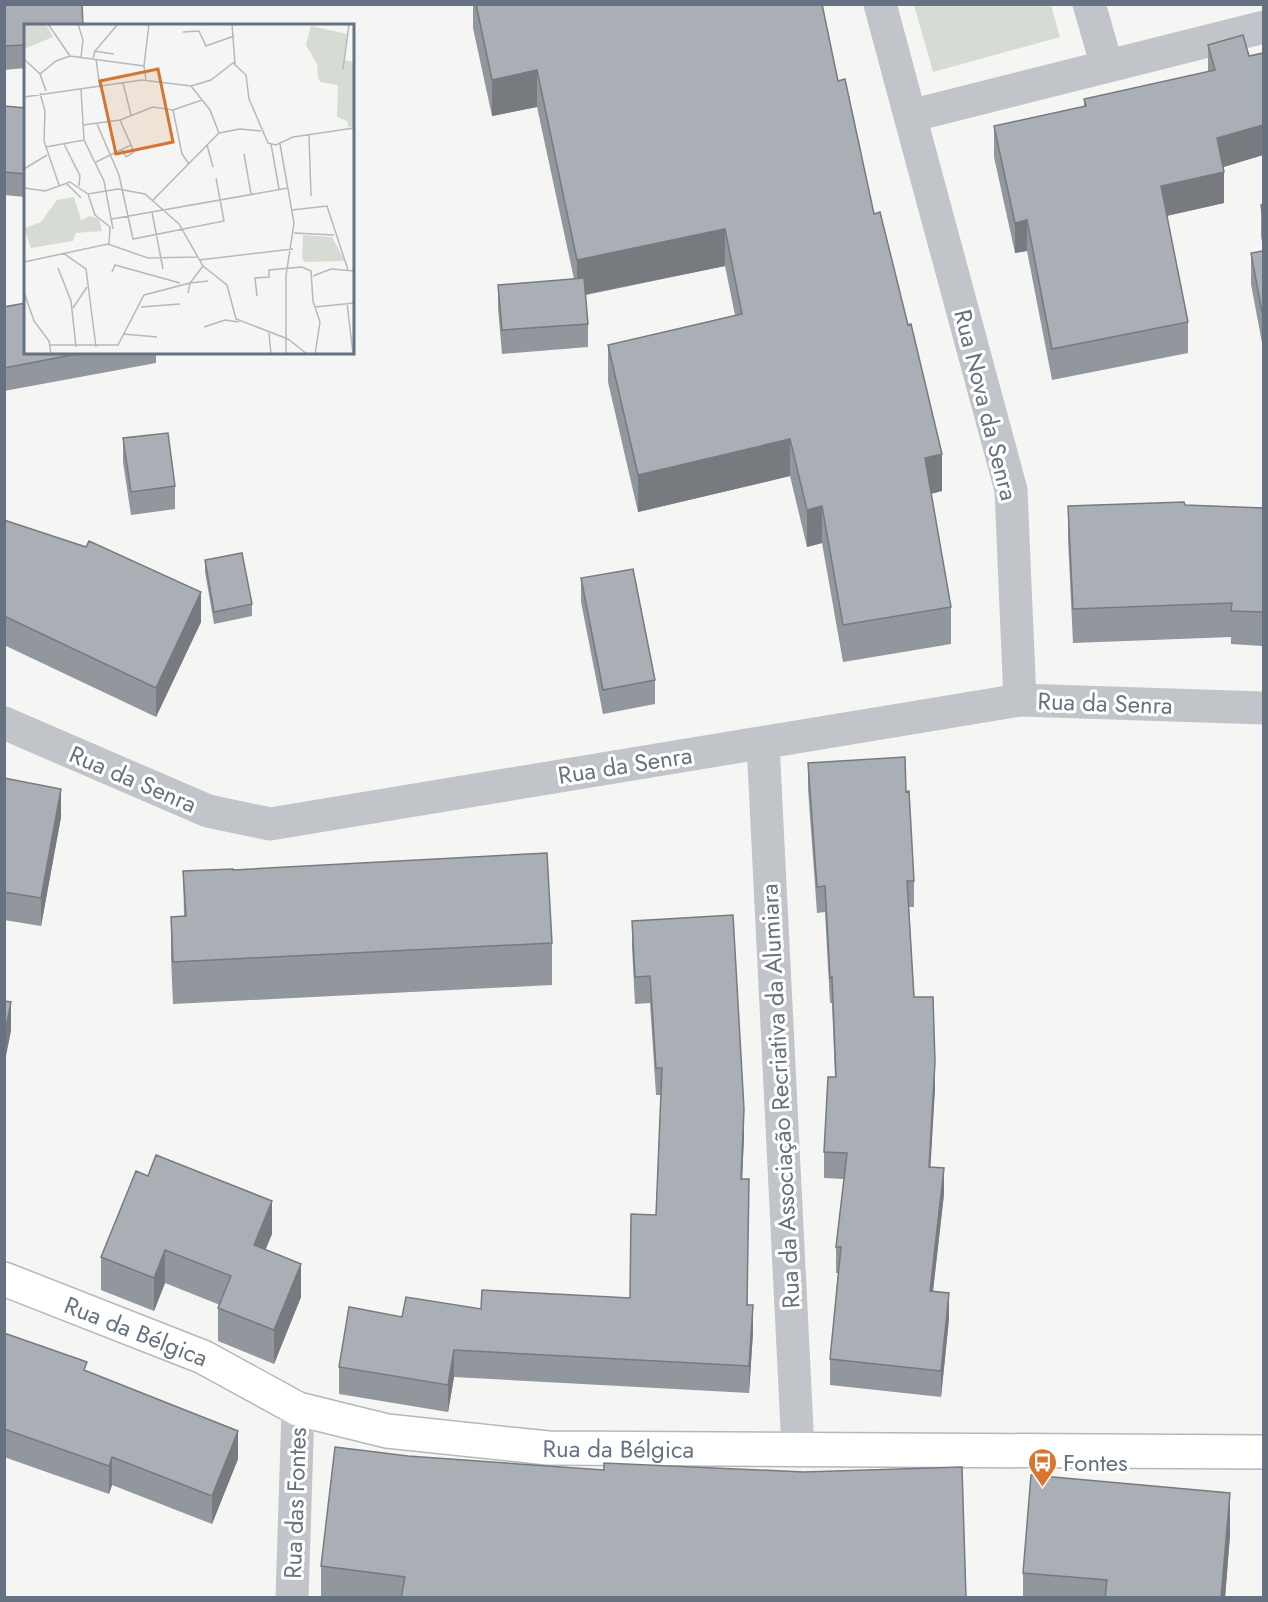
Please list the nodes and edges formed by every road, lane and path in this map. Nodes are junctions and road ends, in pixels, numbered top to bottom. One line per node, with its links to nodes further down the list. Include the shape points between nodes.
1 (880, 4): 5 (street, Rua Nova da Senra)
2 (1089, 4): 4 (street)
3 (1263, 27): 4 (street)
4 (1107, 66): 5 (street)
5 (910, 116): 6 (street, Rua Nova da Senra, via 1011,490)
6 (1020, 700): 7 (street, Rua da Senra); 9 (street, Rua da Senra)
7 (1263, 708)
8 (4, 723): 9 (street, Rua da Senra, via 207,811 270,824)
9 (763, 743): 12 (street, Rua da Associação Recriativa da Alumiara)
10 (4, 1279): 11 (main road, Rua da Bélgica, via 203,1357)
11 (298, 1409): 12 (main road, Rua da Bélgica, via 387,1431 548,1448); 14 (street, Rua das Fontes)
12 (798, 1449): 13 (main road, Rua da Bélgica)
13 (1263, 1452)
14 (292, 1598)

